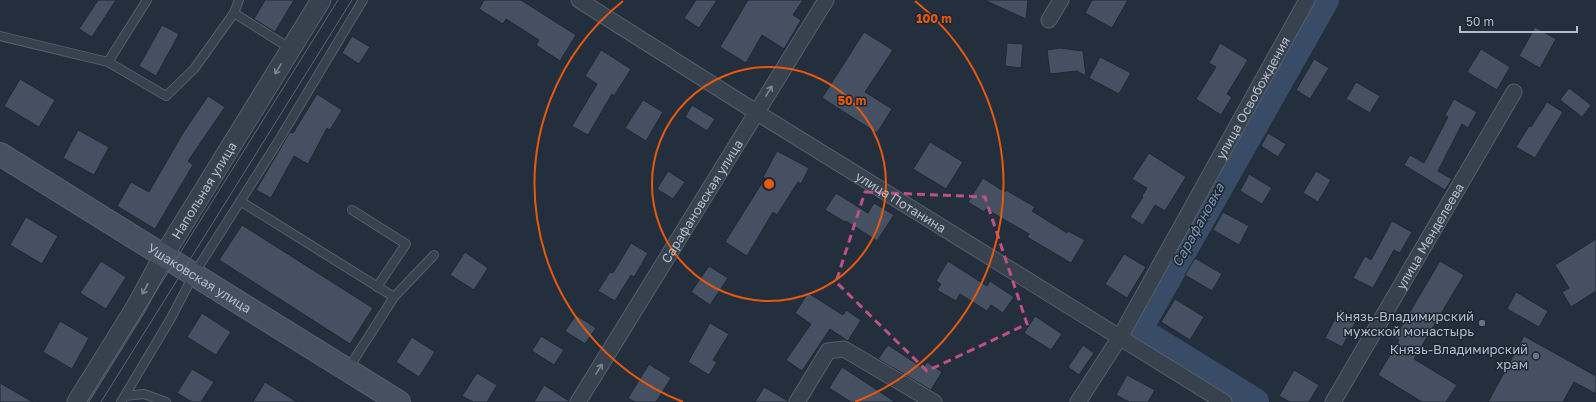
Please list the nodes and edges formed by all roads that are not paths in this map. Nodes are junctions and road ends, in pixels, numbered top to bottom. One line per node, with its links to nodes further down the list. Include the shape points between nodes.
1 (147, 0): 13 (lane)
2 (239, 0): 9 (lane)
3 (321, 0): 12 (street, Напольная улица)
4 (363, 0): 17 (lane)
5 (579, 0): 15 (street, улица Потанина)
6 (826, 0): 15 (street, Сарафановская улица, one-way to 6)
7 (1060, 0): 10 (street)
8 (1307, 0): 24 (street, улица Освобождения)
9 (234, 13): 12 (lane); 13 (lane, via 194,69 166,96)
10 (1049, 20)
11 (0, 36): 13 (lane)
12 (291, 49): 19 (street, Напольная улица, one-way to 19)
13 (108, 62)
14 (1514, 92): 35 (street, улица Менделеева)
15 (756, 112): 24 (street, улица Потанина); 30 (street, Сарафановская улица, one-way to 15)
16 (0, 154): 19 (main road, Ушаковская улица)
17 (240, 201): 21 (lane); 22 (lane)
18 (352, 210): 22 (lane, via 406,244)
19 (164, 255): 21 (main road, Ушаковская улица); 27 (street, Напольная улица, one-way to 27, via 136,307)
20 (434, 255): 23 (lane)
21 (194, 274): 25 (main road, Ушаковская улица); 26 (lane)
22 (377, 286): 23 (lane)
23 (394, 297): 25 (lane)
24 (1120, 337): 33 (street, улица Освобождения); 34 (street, улица Потанина)
25 (348, 371): 29 (main road, Ушаковская улица)
26 (123, 399): 28 (lane, via 144,394)
27 (77, 402)
28 (166, 402)
29 (399, 402)
30 (578, 402)
31 (797, 402): 32 (street, via 828,351 844,349)
32 (934, 402)
33 (1078, 402)
34 (1224, 402)
35 (1334, 402)

